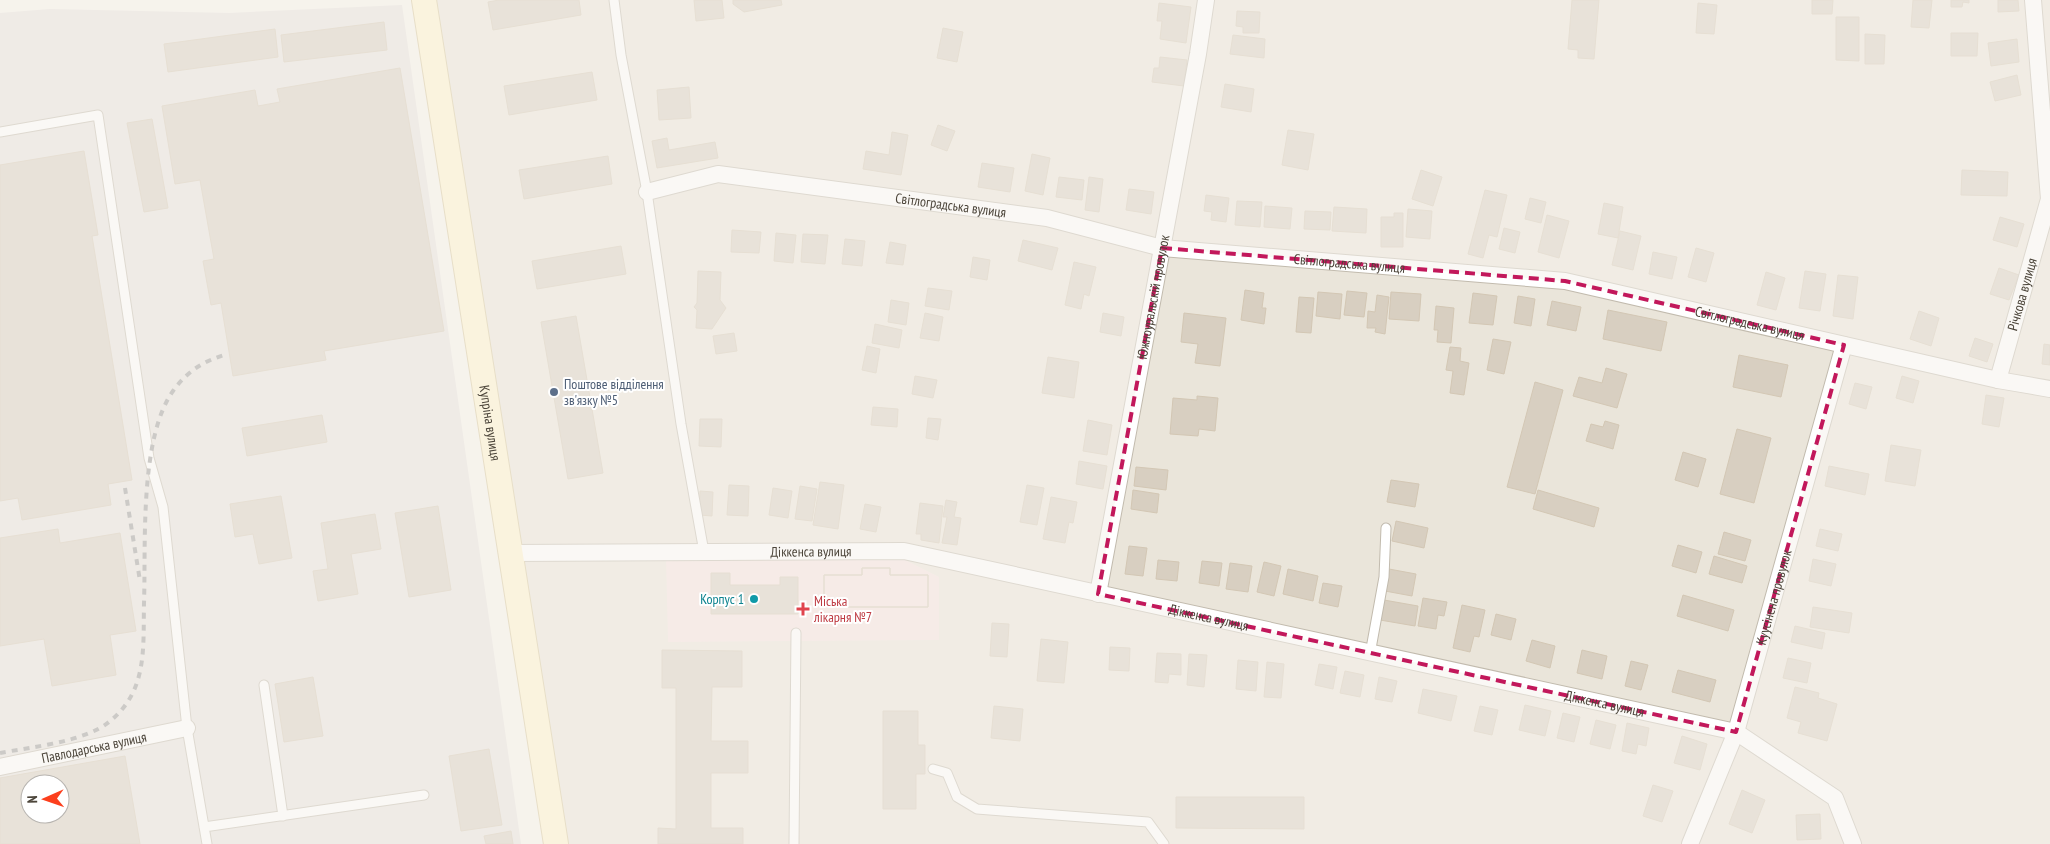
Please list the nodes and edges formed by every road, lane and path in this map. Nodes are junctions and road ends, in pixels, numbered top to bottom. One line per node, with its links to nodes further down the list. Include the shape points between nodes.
1 (424, 0): 13 (main road, Купріна вулиця)
2 (614, 0): 6 (lane)
3 (1206, 0): 7 (street, Южноуральскій провулок)
4 (2033, 0): 9 (street, Річкова вулиця, via 2049,199)
5 (0, 132): 18 (lane, via 98,115 149,458 163,507)
6 (647, 192): 7 (street, Світлоградська вулиця, via 718,174 1047,218); 12 (lane, via 681,424)
7 (1162, 248): 8 (street, Світлоградська вулиця, via 1565,281); 14 (street, Южноуральскій провулок)
8 (1844, 345): 9 (street, Світлоградська вулиця); 19 (street, Куусінена провулок)
9 (1998, 380): 10 (street, Світлоградська вулиця)
10 (2050, 389)
11 (1386, 528): 16 (lane, via 1384,577)
12 (704, 552): 13 (street, Діккенса вулиця); 14 (street, Діккенса вулиця, via 904,551)
13 (510, 553): 26 (main road, Купріна вулиця)
14 (1098, 594): 16 (street, Діккенса вулиця)
15 (796, 633): 27 (lane)
16 (1370, 654): 19 (street, Діккенса вулиця)
17 (264, 685): 23 (lane)
18 (187, 728): 20 (street, Павлодарська вулиця); 24 (lane)
19 (1736, 732): 29 (street, Куусінена провулок); 30 (street, Діккенса вулиця, via 1836,798)
20 (0, 767)
21 (933, 769): 28 (lane, via 947,773 957,797 978,809 1148,822)
22 (424, 796): 23 (lane)
23 (283, 816): 24 (lane)
24 (204, 827): 25 (lane)
25 (207, 844)
26 (556, 844)
27 (794, 844)
28 (1164, 844)
29 (1690, 844)
30 (1853, 844)

